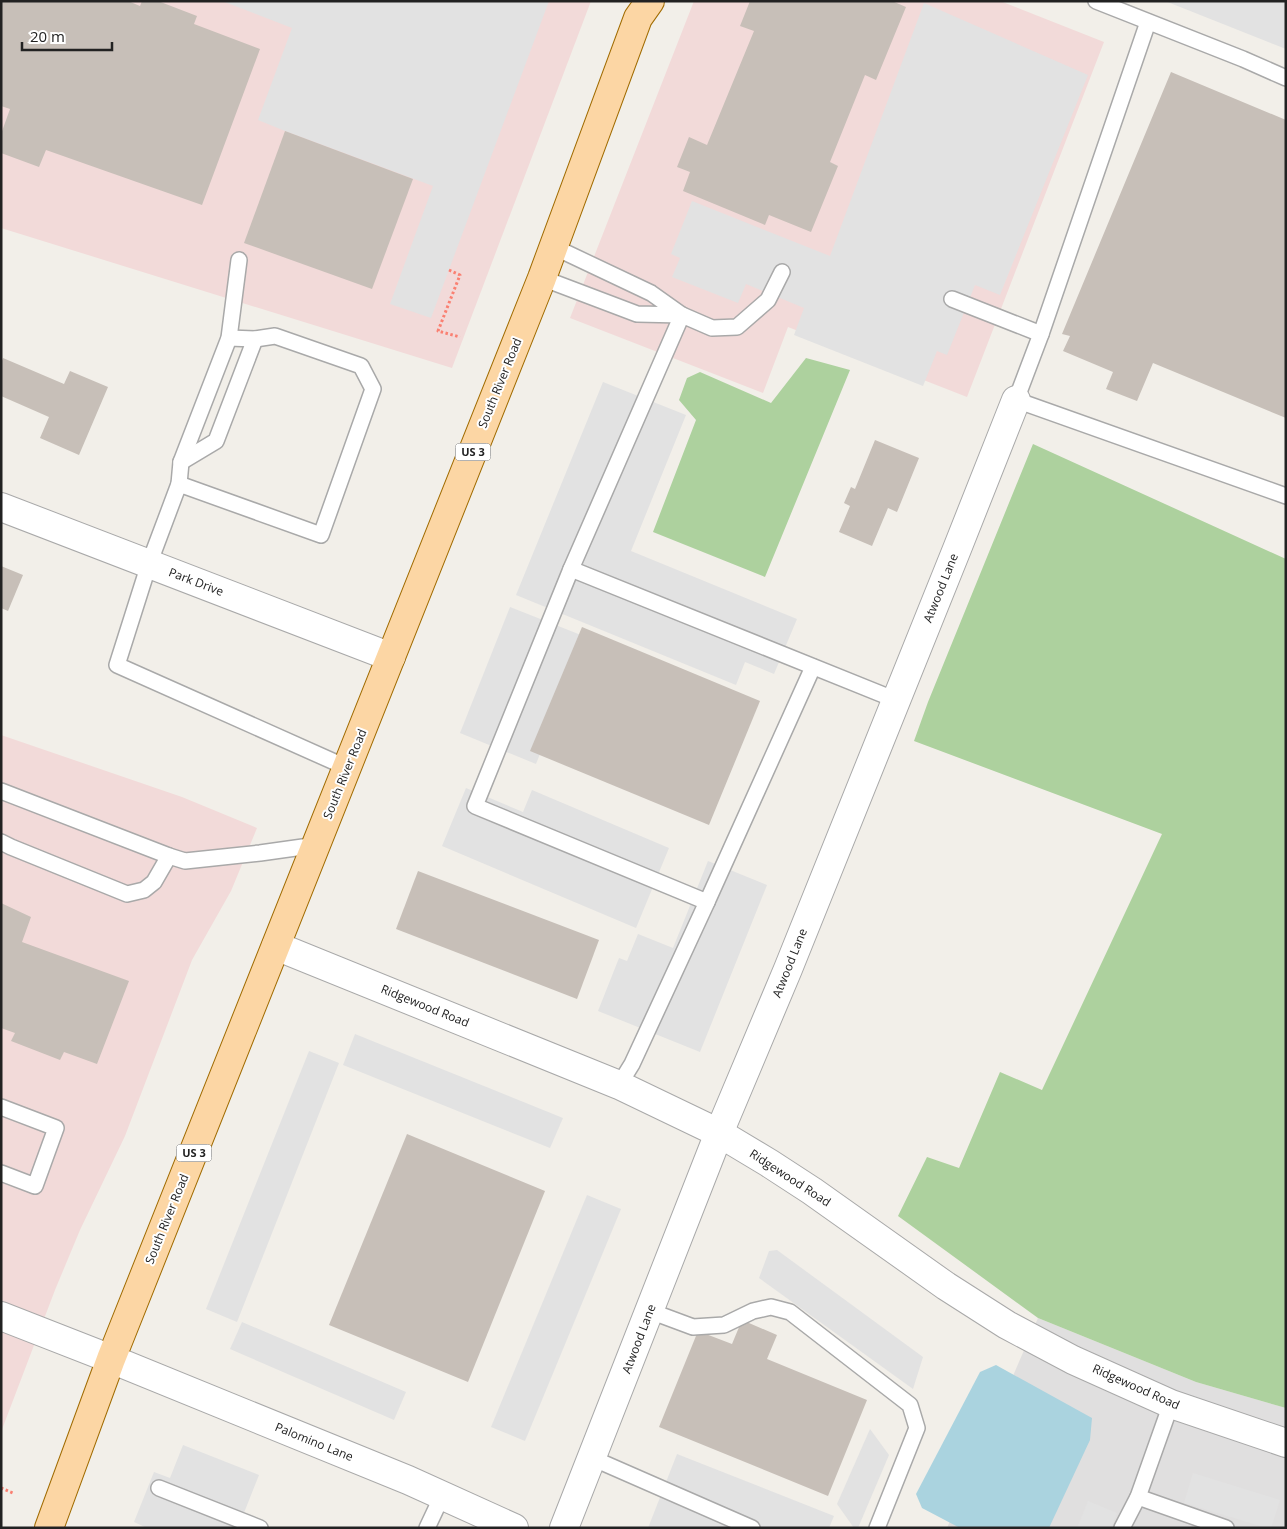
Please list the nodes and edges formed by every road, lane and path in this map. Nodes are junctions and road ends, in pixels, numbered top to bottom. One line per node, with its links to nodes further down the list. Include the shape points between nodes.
1 (1096, 1): 3 (lane)
2 (642, 7): 5 (main road, South River Road / US 3)
3 (1148, 22): 4 (lane); 12 (lane)
4 (1286, 78)
5 (554, 247): 9 (main road, South River Road / US 3); 11 (lane, via 650,293)
6 (239, 260): 14 (lane)
7 (449, 270): 13 (path, via 460,275 438,331)
8 (782, 272): 11 (lane, via 768,300 737,327 712,328)
9 (542, 278): 11 (lane, via 637,314); 23 (main road, South River Road / US 3)
10 (952, 299): 12 (lane)
11 (682, 315): 22 (lane)
12 (1041, 334): 16 (lane)
13 (460, 337)
14 (229, 338): 15 (lane); 17 (lane)
15 (255, 339): 17 (lane, via 216,441); 18 (lane, via 275,336 361,366 373,389 321,535)
16 (1016, 400): 19 (lane); 25 (street, Atwood Lane)
17 (181, 462): 18 (lane)
18 (179, 484): 21 (lane)
19 (1286, 496)
20 (1, 507): 21 (street, Park Drive)
21 (149, 564): 23 (street, Park Drive); 26 (lane, via 117,665)
22 (571, 569): 24 (lane); 31 (lane, via 475,806)
23 (391, 657): 26 (main road, South River Road / US 3)
24 (813, 667): 25 (lane); 31 (lane)
25 (896, 700): 35 (street, Atwood Lane)
26 (348, 768): 29 (main road, South River Road / US 3)
27 (1, 791): 30 (lane)
28 (1, 842): 30 (lane, via 126,894 144,890 154,882)
29 (316, 845): 30 (lane, via 185,861); 32 (main road, South River Road / US 3)
30 (170, 856)
31 (707, 902): 33 (lane, via 632,1064)
32 (276, 946): 33 (street, Ridgewood Road); 39 (main road, South River Road / US 3)
33 (619, 1085): 35 (street, Ridgewood Road)
34 (1, 1106): 36 (lane, via 56,1128 35,1186)
35 (719, 1134): 37 (street, Atwood Lane); 40 (street, Ridgewood Road, via 769,1162 1007,1325 1073,1360)
36 (1, 1173)
37 (650, 1311): 42 (street, Atwood Lane); 54 (lane, via 694,1327 724,1325 753,1311 771,1307 790,1312 910,1405 917,1428)
38 (1, 1316): 39 (street, Palomino Lane)
39 (112, 1359): 46 (street, Palomino Lane); 48 (main road, South River Road / US 3)
40 (1170, 1404): 41 (street, Ridgewood Road); 47 (lane)
41 (1286, 1442)
42 (592, 1458): 52 (street, Atwood Lane); 53 (lane)
43 (1, 1488): 45 (path)
44 (159, 1488): 49 (lane)
45 (13, 1493)
46 (442, 1496): 50 (lane); 51 (street, Palomino Lane)
47 (1138, 1497): 55 (lane); 56 (lane)
48 (49, 1528)
49 (260, 1528)
50 (427, 1528)
51 (514, 1528)
52 (564, 1528)
53 (752, 1528)
54 (877, 1528)
55 (1122, 1528)
56 (1226, 1528)

